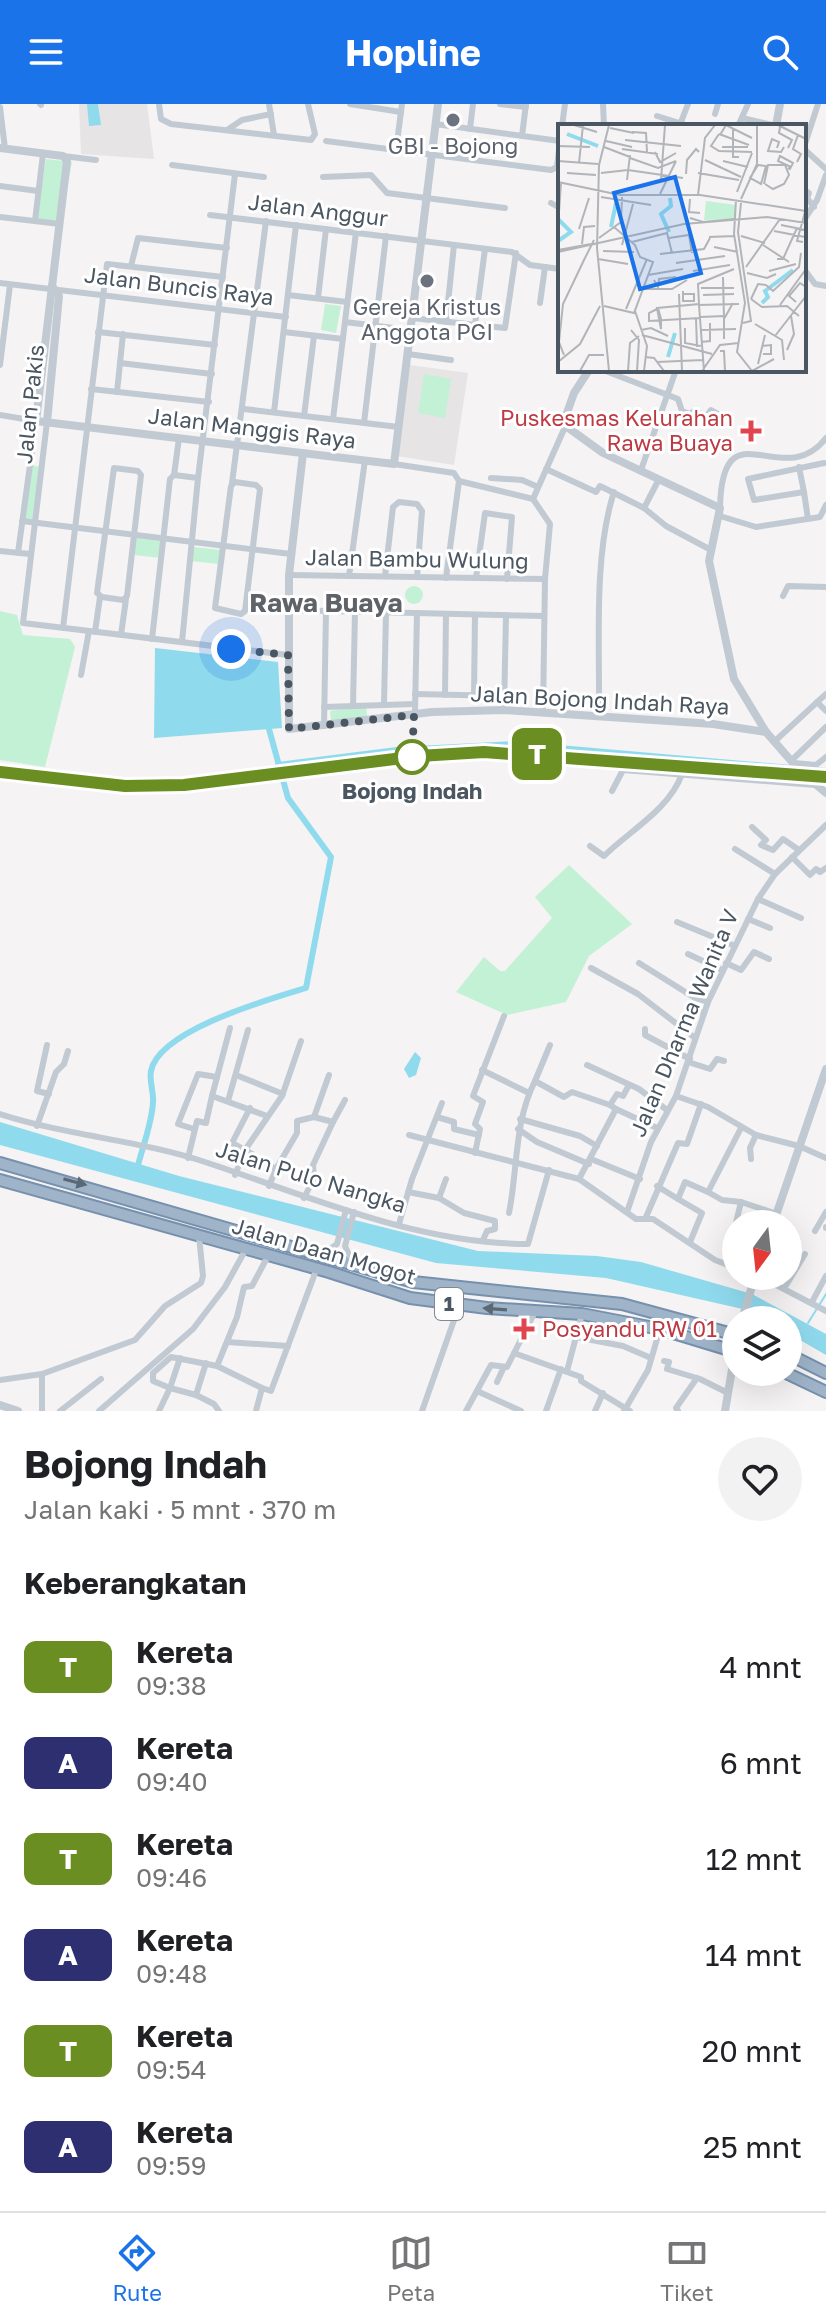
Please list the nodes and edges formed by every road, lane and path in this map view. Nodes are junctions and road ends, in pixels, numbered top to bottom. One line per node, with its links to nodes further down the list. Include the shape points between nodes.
1 (159, 104): 31 (street, via 165,123)
2 (269, 104): 19 (street)
3 (308, 104): 32 (street, via 315,134 311,140)
4 (350, 104): 18 (street)
5 (402, 104): 18 (street)
6 (438, 104): 25 (street)
7 (473, 104): 30 (street)
8 (500, 104): 16 (street)
9 (565, 104): 26 (street)
10 (603, 104): 27 (street)
11 (688, 104): 23 (street)
12 (718, 104): 20 (street)
13 (748, 104): 24 (street)
14 (780, 104): 29 (street)
15 (818, 104): 36 (street)
16 (526, 106): 33 (street)
17 (0, 107): 22 (street)
18 (401, 112): 38 (street)
19 (271, 114): 31 (street, via 242,120); 32 (street)
20 (715, 114)
21 (657, 116): 23 (street)
22 (1, 118): 37 (street)
23 (681, 122): 28 (street)
24 (740, 122)
25 (435, 124): 30 (street); 41 (street)
26 (562, 124)
27 (604, 124)
28 (685, 124)
29 (776, 124)
30 (470, 129): 33 (street)
31 (227, 130): 32 (street)
32 (274, 135)
33 (522, 136): 34 (street)
34 (558, 140)
35 (326, 141): 38 (street)
36 (806, 142)
37 (3, 149): 40 (street)
38 (396, 150): 41 (street)
39 (806, 150): 46 (street)
40 (43, 154): 42 (street); 52 (street)
41 (431, 155): 43 (street, via 551,170); 54 (street)
42 (63, 156): 44 (street); 64 (street, Jalan Pakis, via 67,165)
43 (558, 158)
44 (96, 160)
45 (172, 165): 47 (street)
46 (826, 169)
47 (235, 174): 49 (street); 62 (street)
48 (826, 175): 56 (street)
49 (264, 177)
50 (323, 177): 54 (street, via 371,175 387,193)
51 (0, 186): 52 (street)
52 (38, 191): 65 (street)
53 (806, 191): 56 (street)
54 (427, 198): 59 (street); 71 (street)
55 (551, 203): 58 (street)
56 (815, 204): 57 (street); 63 (street)
57 (826, 205)
58 (558, 207)
59 (505, 208)
60 (210, 215): 62 (street, Jalan Anggur)
61 (0, 217): 65 (street)
62 (230, 217): 66 (street, Jalan Anggur); 73 (street)
63 (806, 217)
64 (62, 220): 65 (street); 84 (street, Jalan Pakis)
65 (35, 221)
66 (266, 221): 67 (street, Jalan Anggur); 91 (street)
67 (296, 225): 68 (street, Jalan Anggur); 86 (street)
68 (326, 229): 69 (street, Jalan Anggur); 87 (street)
69 (356, 232): 70 (street, Jalan Anggur); 88 (street)
70 (386, 236): 71 (street, Jalan Anggur); 98 (street)
71 (421, 240): 72 (street, Jalan Anggur); 93 (street)
72 (454, 245): 74 (street, Jalan Anggur); 96 (street)
73 (227, 248): 76 (street, via 138,238); 80 (street)
74 (485, 249): 75 (street, Jalan Anggur); 97 (street)
75 (516, 253): 77 (street, via 530,265); 97 (street, via 505,328)
76 (131, 266): 80 (street); 85 (street, via 109,264)
77 (545, 267): 78 (street); 89 (street)
78 (558, 269)
79 (806, 272): 83 (street, via 815,284)
80 (223, 277): 90 (street)
81 (0, 283): 82 (street, Jalan Buncis Raya)
82 (10, 285): 84 (street, Jalan Buncis Raya); 94 (street)
83 (826, 286)
84 (53, 289): 85 (street, Jalan Buncis Raya); 125 (street, Jalan Pakis); 126 (street, Jalan Pakis, via 59,296)
85 (102, 295): 90 (street, Jalan Buncis Raya); 100 (street)
86 (288, 295): 87 (street); 92 (street)
87 (318, 298): 88 (street)
88 (347, 302): 95 (street)
89 (540, 303)
90 (220, 309): 91 (street, Jalan Buncis Raya); 105 (street)
91 (255, 313): 92 (street, Jalan Buncis Raya); 119 (street)
92 (286, 317): 101 (street)
93 (412, 318): 96 (street); 99 (street)
94 (3, 320): 106 (street)
95 (345, 322): 98 (street); 104 (street)
96 (446, 322): 97 (street)
97 (475, 325)
98 (375, 326): 99 (street); 127 (street)
99 (410, 330): 107 (street)
100 (98, 332): 102 (street); 115 (street)
101 (284, 332): 103 (street); 120 (street)
102 (123, 334): 105 (street); 109 (street)
103 (314, 336): 104 (street); 123 (street)
104 (343, 339): 124 (street)
105 (215, 345): 114 (street)
106 (1, 350): 110 (street)
107 (408, 354): 108 (street); 130 (street)
108 (451, 360)
109 (120, 363): 114 (street); 116 (street)
110 (0, 365)
111 (588, 372): 128 (street)
112 (608, 372): 117 (street)
113 (675, 372): 117 (street)
114 (212, 374): 118 (street)
115 (91, 389): 116 (street); 129 (street)
116 (117, 392): 118 (street)
117 (667, 396): 122 (street, via 678,399 682,411 690,414 707,416 711,410); 141 (street)
118 (209, 402): 133 (street)
119 (244, 409): 120 (street); 134 (street)
120 (274, 412): 123 (street)
121 (0, 415): 125 (street)
122 (720, 415)
123 (304, 416): 124 (street)
124 (333, 419): 127 (street)
125 (36, 421): 126 (street, Jalan Manggis Raya); 156 (street, Jalan Pakis)
126 (47, 422): 129 (street, Jalan Manggis Raya); 157 (street, Jalan Pakis)
127 (364, 423): 130 (street)
128 (564, 424): 140 (street); 141 (street, via 603,453)
129 (87, 427): 131 (street, Jalan Manggis Raya); 158 (street)
130 (399, 427): 137 (street)
131 (179, 438): 133 (street, Jalan Manggis Raya); 142 (street)
132 (826, 438): 154 (street, via 806,457 785,460 749,452 737,456 723,476)
133 (204, 441): 134 (street, Jalan Manggis Raya); 143 (street)
134 (240, 445): 135 (street, Jalan Manggis Raya); 147 (street)
135 (303, 453): 136 (street, Jalan Manggis Raya); 169 (street)
136 (365, 460): 137 (street, Jalan Manggis Raya); 171 (street)
137 (394, 464): 146 (street, Jalan Manggis Raya, via 454,473)
138 (825, 464): 139 (street)
139 (799, 467): 150 (street); 150 (street, via 747,481 754,500)
140 (546, 469): 148 (street); 149 (street, via 596,492 600,486)
141 (641, 470): 145 (street)
142 (174, 475): 143 (street); 161 (street)
143 (198, 478): 162 (street)
144 (491, 478): 148 (street, via 518,479)
145 (659, 479): 153 (street); 154 (street)
146 (459, 481): 151 (street, Jalan Manggis Raya); 174 (street)
147 (232, 483): 163 (street); 166 (street, via 260,489)
148 (538, 487): 151 (street)
149 (614, 492): 153 (street); 210 (street, via 600,606)
150 (804, 492): 155 (street)
151 (533, 499): 177 (street, via 551,530)
152 (826, 505): 155 (street, via 820,517)
153 (644, 508): 164 (street)
154 (720, 512): 155 (street, via 756,527); 164 (street, Jalan Bojong Indah Raya)
155 (808, 519)
156 (22, 521): 157 (street); 167 (street, Jalan Pakis)
157 (34, 523): 158 (street); 168 (street, Jalan Pakis)
158 (75, 528): 159 (street); 191 (street)
159 (104, 531): 160 (street); 160 (street, via 112,469 126,469 141,475); 180 (street)
160 (134, 535): 161 (street); 181 (street)
161 (163, 539): 162 (street); 194 (street)
162 (194, 542): 163 (street); 195 (street)
163 (223, 548): 166 (street); 166 (street, via 218,611 244,614)
164 (711, 550): 213 (street, Jalan Bojong Indah Raya, via 734,679)
165 (0, 551): 167 (street)
166 (252, 552): 169 (street)
167 (18, 553): 168 (street)
168 (30, 554): 191 (street, Jalan Pakis, via 23,623)
169 (291, 554): 170 (street)
170 (289, 575): 171 (street, Jalan Bambu Wulung); 182 (street)
171 (349, 576): 172 (street, Jalan Bambu Wulung)
172 (385, 576): 173 (street, Jalan Bambu Wulung); 173 (street, via 393,507 399,502 417,504 422,511)
173 (417, 577): 174 (street, Jalan Bambu Wulung)
174 (446, 578): 175 (street, Jalan Bambu Wulung)
175 (476, 578): 176 (street, Jalan Bambu Wulung); 176 (street, via 485,513 512,517)
176 (507, 579): 177 (street, Jalan Bambu Wulung)
177 (545, 579): 190 (street)
178 (826, 587): 179 (street, via 788,586)
179 (783, 596)
180 (100, 597): 181 (street); 192 (street)
181 (126, 599): 193 (street)
182 (287, 610): 183 (street); 196 (street)
183 (326, 611): 184 (street); 206 (street)
184 (355, 612): 185 (street); 205 (street)
185 (386, 613): 186 (street); 204 (street)
186 (417, 613): 187 (street); 198 (street)
187 (446, 614): 188 (street); 200 (street)
188 (475, 615): 189 (street); 201 (street)
189 (506, 615): 190 (street); 202 (street)
190 (544, 616): 208 (street)
191 (63, 628): 192 (street)
192 (92, 632): 193 (street); 197 (street)
193 (121, 635): 194 (street)
194 (152, 639): 195 (street)
195 (182, 642): 196 (street)
196 (288, 655): 211 (street, Jalan Bojong Indah Raya, via 289,729)
197 (81, 675)
198 (415, 694): 200 (street); 204 (street, via 415,707)
199 (826, 694): 203 (street)
200 (445, 695): 201 (street)
201 (474, 696): 202 (street)
202 (505, 696): 207 (street)
203 (817, 702): 209 (street); 214 (street)
204 (384, 704): 205 (street)
205 (353, 706): 206 (street)
206 (324, 707): 211 (street)
207 (504, 710): 208 (street, Jalan Bojong Indah Raya); 211 (street, Jalan Bojong Indah Raya, via 432,712)
208 (543, 711): 210 (street, Jalan Bojong Indah Raya)
209 (826, 711)
210 (599, 716): 213 (street, Jalan Bojong Indah Raya)
211 (324, 726)
212 (826, 727): 216 (street)
213 (766, 732): 214 (street, Jalan Bojong Indah Raya)
214 (775, 741): 216 (street, Jalan Bojong Indah Raya)
215 (826, 757): 217 (street)
216 (795, 765): 217 (street); 220 (street, Jalan Bojong Indah Raya)
217 (816, 765): 218 (street)
218 (826, 769)
219 (682, 774): 220 (street); 221 (street, via 623,770); 225 (street, via 632,836 604,856)
220 (816, 785): 222 (street, Jalan Bojong Indah Raya)
221 (612, 791)
222 (826, 793)
223 (826, 825): 227 (street, Jalan Dharma Wanita V)
224 (752, 827): 227 (street, via 766,840 761,845 773,850 783,839)
225 (590, 846)
226 (735, 849): 230 (street)
227 (799, 850): 228 (street, Jalan Dharma Wanita V)
228 (792, 857): 229 (street, via 810,875); 230 (street, Jalan Dharma Wanita V)
229 (826, 868)
230 (775, 874): 231 (street, Jalan Dharma Wanita V)
231 (758, 899): 232 (street); 233 (street, Jalan Dharma Wanita V)
232 (801, 918)
233 (748, 919): 235 (street); 236 (street, Jalan Dharma Wanita V)
234 (677, 922): 236 (street)
235 (770, 928)
236 (735, 946): 240 (street, Jalan Dharma Wanita V)
237 (688, 954): 240 (street)
238 (769, 959): 240 (street, via 754,952 741,970)
239 (639, 963): 242 (street)
240 (724, 966): 242 (street, Jalan Dharma Wanita V)
241 (591, 968): 249 (street, via 638,994)
242 (708, 1002): 244 (street, Jalan Dharma Wanita V)
243 (690, 1008): 244 (street)
244 (704, 1013): 249 (street, Jalan Dharma Wanita V)
245 (504, 1016): 258 (street)
246 (230, 1028): 261 (street)
247 (645, 1029): 254 (street, via 645,1035)
248 (248, 1030): 259 (street)
249 (695, 1038): 254 (street, Jalan Dharma Wanita V)
250 (301, 1041): 266 (street)
251 (47, 1045): 265 (street, via 37,1091)
252 (550, 1045): 262 (street)
253 (68, 1051): 265 (street)
254 (689, 1060): 255 (street, via 710,1069 717,1059); 268 (street, Jalan Dharma Wanita V)
255 (724, 1061)
256 (587, 1065): 263 (street)
257 (826, 1069): 292 (street)
258 (482, 1070): 264 (street); 288 (street, via 473,1096 483,1102 475,1124)
259 (236, 1075): 266 (street); 270 (street)
260 (329, 1075): 278 (street)
261 (217, 1077): 267 (street); 285 (street, via 198,1074 192,1085 178,1124)
262 (535, 1081): 264 (street); 273 (street, via 564,1097 572,1092)
263 (629, 1085): 273 (street, via 623,1096 617,1094); 275 (street)
264 (529, 1093): 280 (street)
265 (49, 1094): 282 (street)
266 (283, 1094): 277 (street)
267 (212, 1096): 270 (street); 285 (street, via 206,1123 197,1121)
268 (676, 1096): 272 (street); 275 (street, Jalan Dharma Wanita V)
269 (345, 1100): 281 (street)
270 (228, 1101): 274 (street)
271 (442, 1103): 279 (street)
272 (701, 1104): 284 (street); 309 (street, via 687,1144 678,1143)
273 (613, 1107): 283 (street); 291 (street)
274 (250, 1108): 277 (street); 293 (street, via 232,1143)
275 (667, 1110): 283 (street, Jalan Dharma Wanita V)
276 (0, 1114): 282 (street, Jalan Pulo Nangka)
277 (267, 1116): 293 (street)
278 (314, 1117): 281 (street); 301 (street, via 297,1121 297,1133)
279 (437, 1117): 288 (street, via 454,1122 454,1129); 290 (street)
280 (520, 1119): 286 (street); 291 (street)
281 (333, 1122): 312 (street)
282 (37, 1126): 295 (street, Jalan Pulo Nangka)
283 (657, 1128): 306 (street, Jalan Dharma Wanita V)
284 (741, 1128): 289 (street); 311 (street)
285 (194, 1129): 295 (street)
286 (518, 1129): 298 (street, via 537,1142); 300 (street)
287 (409, 1135): 290 (street)
288 (479, 1135): 294 (street)
289 (756, 1135): 292 (street); 297 (street)
290 (425, 1142): 294 (street); 310 (street)
291 (597, 1146): 298 (street)
292 (799, 1146): 296 (street); 322 (street)
293 (245, 1150): 301 (street, via 258,1166); 303 (street)
294 (475, 1153): 300 (street)
295 (188, 1158): 303 (street, Jalan Pulo Nangka)
296 (826, 1158)
297 (751, 1159)
298 (590, 1161): 305 (street); 306 (street)
299 (0, 1163): 317 (highway, Jalan Daan Mogot / 1, one-way to 317)
300 (518, 1164): 302 (street); 326 (street)
301 (276, 1169): 308 (street)
302 (549, 1170): 305 (street); 334 (street, Jalan Pulo Nangka, via 528,1244)
303 (235, 1175): 308 (street, Jalan Pulo Nangka)
304 (446, 1179): 313 (street)
305 (579, 1179): 323 (street)
306 (640, 1179): 323 (street, Jalan Dharma Wanita V)
307 (0, 1180): 328 (highway, Jalan Daan Mogot / 1)
308 (269, 1186): 312 (street, Jalan Pulo Nangka)
309 (657, 1186): 314 (street); 327 (street)
310 (408, 1192): 313 (street); 318 (street)
311 (708, 1192): 314 (street, via 685,1182); 316 (street)
312 (304, 1198): 325 (street, Jalan Pulo Nangka)
313 (439, 1198): 334 (street, via 464,1213 495,1221 495,1229)
314 (678, 1199): 335 (street, via 701,1210)
315 (388, 1201): 318 (street)
316 (741, 1202): 320 (street); 321 (street)
317 (154, 1205): 319 (highway, Jalan Daan Mogot / 1); 328 (highway, via 156,1215)
318 (404, 1205): 329 (street)
319 (172, 1210): 330 (highway, via 165,1218); 338 (highway, Jalan Daan Mogot / 1)
320 (739, 1210)
321 (765, 1210)
322 (778, 1210)
323 (627, 1212): 327 (street, via 640,1220)
324 (826, 1212): 331 (street)
325 (349, 1213): 329 (street, Jalan Pulo Nangka); 336 (street)
326 (509, 1213)
327 (646, 1217): 335 (street)
328 (149, 1221): 330 (highway, Jalan Daan Mogot / 1)
329 (399, 1224): 334 (street, Jalan Pulo Nangka)
330 (167, 1226): 333 (highway, Jalan Daan Mogot / 1)
331 (824, 1226): 332 (street)
332 (815, 1231)
333 (199, 1236): 337 (highway, Jalan Daan Mogot / 1); 367 (street, via 201,1283 165,1306 141,1336)
334 (483, 1240)
335 (690, 1242): 343 (street)
336 (341, 1245): 338 (street); 342 (street)
337 (246, 1249): 340 (highway, Jalan Daan Mogot / 1); 388 (street, via 193,1329)
338 (323, 1254): 342 (highway, Jalan Daan Mogot / 1)
339 (805, 1254): 341 (street)
340 (269, 1255): 344 (highway, Jalan Daan Mogot / 1); 354 (street, via 252,1286 244,1287)
341 (802, 1259)
342 (352, 1262): 352 (highway, Jalan Daan Mogot / 1, via 433,1286 622,1304)
343 (722, 1262)
344 (317, 1268): 347 (highway, Jalan Daan Mogot / 1, via 410,1298); 355 (street)
345 (826, 1276): 348 (street)
346 (790, 1290): 348 (street)
347 (459, 1306): 349 (highway, Jalan Daan Mogot / 1, one-way to 347); 382 (street)
348 (819, 1307)
349 (535, 1312): 350 (highway, Jalan Daan Mogot / 1); 357 (street)
350 (582, 1314): 351 (highway, Jalan Daan Mogot / 1); 353 (street)
351 (660, 1329): 356 (highway, Jalan Daan Mogot / 1); 359 (street)
352 (722, 1331)
353 (576, 1337): 359 (street, via 623,1346); 365 (street)
354 (227, 1342): 355 (street); 363 (street)
355 (288, 1346): 375 (street, via 271,1391)
356 (722, 1348)
357 (514, 1353): 364 (street); 365 (street)
358 (180, 1358): 362 (street); 374 (street); 374 (street, via 171,1357 153,1373 153,1381)
359 (651, 1358): 384 (street)
360 (664, 1361): 368 (street, via 669,1362 667,1369)
361 (802, 1361): 366 (highway)
362 (206, 1363): 363 (street); 380 (street)
363 (217, 1366): 375 (street)
364 (503, 1369): 372 (street); 376 (street, via 491,1365)
365 (564, 1370): 379 (street); 393 (street)
366 (826, 1373)
367 (42, 1374): 370 (street); 386 (street)
368 (697, 1378): 377 (street); 395 (street)
369 (101, 1379): 387 (street)
370 (0, 1380)
371 (802, 1381): 378 (highway)
372 (497, 1382)
373 (727, 1386): 377 (street)
374 (170, 1388): 380 (street); 389 (street)
375 (262, 1388): 391 (street)
376 (477, 1391): 383 (street); 392 (street)
377 (726, 1392): 396 (street)
378 (825, 1392)
379 (603, 1393): 384 (street); 394 (street)
380 (196, 1395): 390 (street)
381 (0, 1405): 385 (street)
382 (424, 1410)
383 (518, 1410)
384 (627, 1410)
385 (18, 1411)
386 (42, 1411)
387 (60, 1411)
388 (99, 1411)
389 (159, 1411)
390 (219, 1411)
391 (256, 1411)
392 (466, 1411)
393 (546, 1411)
394 (595, 1411)
395 (678, 1411)
396 (725, 1411)

